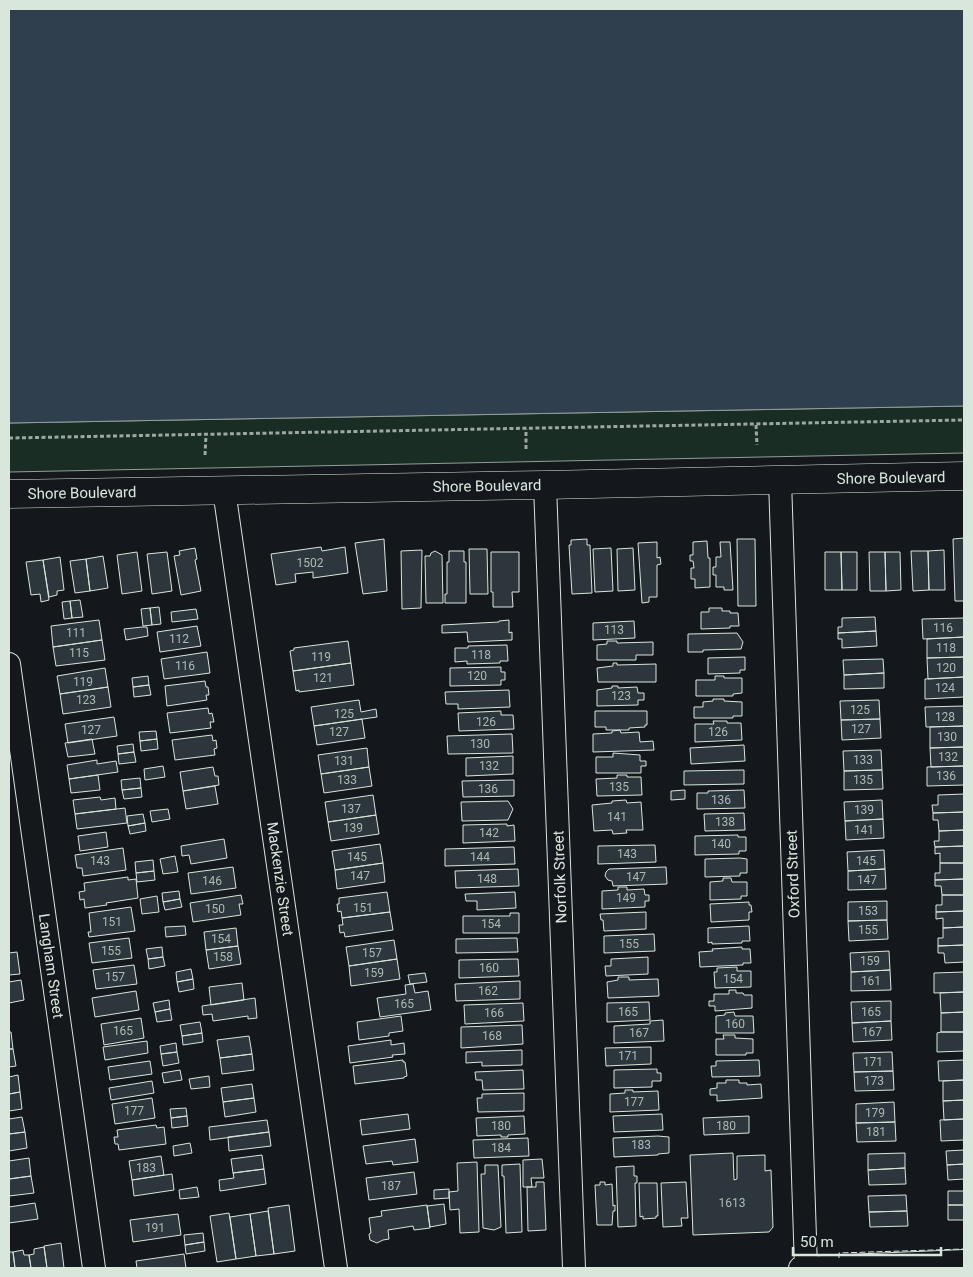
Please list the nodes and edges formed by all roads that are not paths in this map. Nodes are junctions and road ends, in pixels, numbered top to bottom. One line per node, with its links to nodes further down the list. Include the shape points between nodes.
1 (964, 476): 2 (main road, Shore Boulevard)
2 (780, 480): 3 (main road, Shore Boulevard); 12 (street, Oxford Street)
3 (545, 485): 4 (main road, Shore Boulevard); 10 (street, Norfolk Street)
4 (224, 490): 5 (main road, Shore Boulevard); 9 (street, Mackenzie Street)
5 (9, 494)
6 (9, 664): 8 (street, Langham Street)
7 (964, 1261): 12 (street)
8 (94, 1268)
9 (336, 1268)
10 (574, 1268)
11 (800, 1268): 12 (street)
12 (806, 1268)

